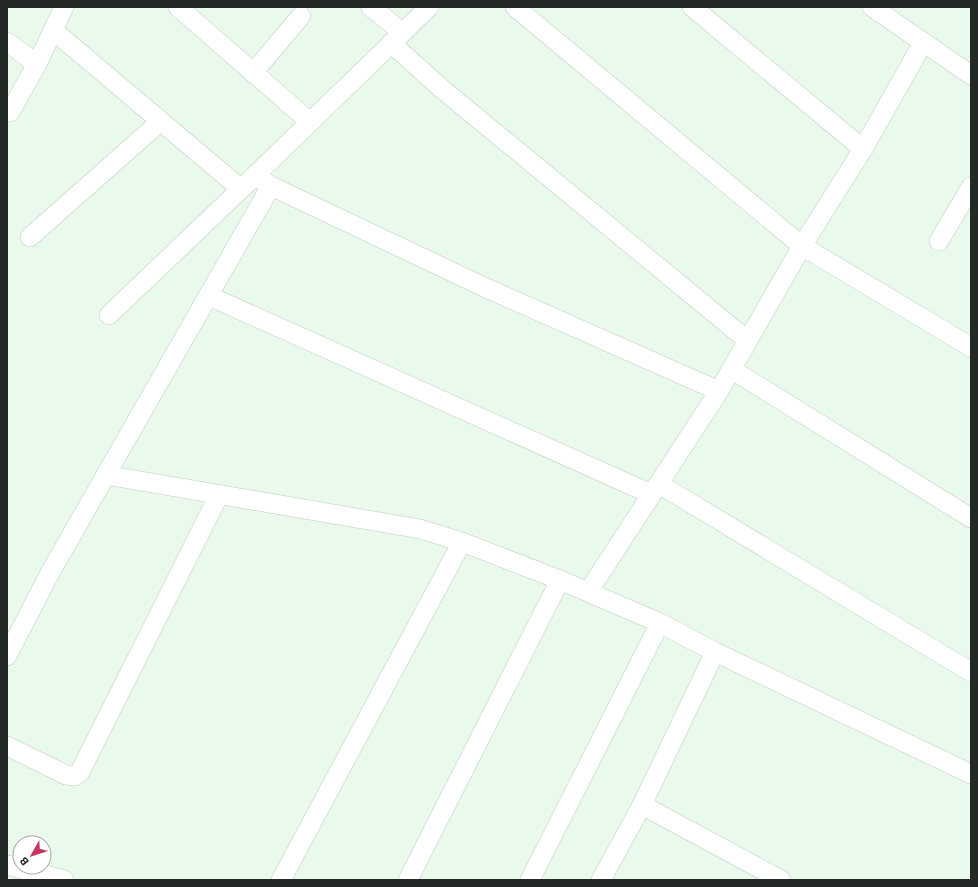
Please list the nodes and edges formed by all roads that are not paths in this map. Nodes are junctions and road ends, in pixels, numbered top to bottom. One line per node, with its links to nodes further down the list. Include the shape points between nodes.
1 (64, 7): 9 (street)
2 (178, 7): 14 (street)
3 (371, 7): 10 (street)
4 (429, 7): 10 (street)
5 (515, 7): 25 (street)
6 (692, 7): 19 (street)
7 (872, 7): 12 (street)
8 (301, 16): 14 (street)
9 (54, 31): 13 (street); 17 (street)
10 (397, 38): 18 (street); 28 (street, via 442,89)
11 (7, 42): 13 (street)
12 (923, 43): 15 (street); 19 (street)
13 (37, 64): 16 (street)
14 (253, 73): 18 (street)
15 (971, 75)
16 (10, 112)
17 (161, 121): 22 (street); 23 (street)
18 (310, 122): 20 (street)
19 (863, 149): 25 (street)
20 (264, 181): 22 (street); 26 (street); 31 (street, via 484,287)
21 (971, 187): 24 (street)
22 (241, 189): 27 (street)
23 (30, 236)
24 (939, 241)
25 (802, 246): 28 (street); 29 (street)
26 (209, 296): 32 (street); 33 (street)
27 (109, 315)
28 (748, 340): 30 (street)
29 (971, 347)
30 (731, 369): 31 (street); 35 (street)
31 (719, 391): 33 (street)
32 (106, 475): 34 (street); 41 (street, via 51,570)
33 (655, 489): 38 (street); 42 (street, via 915,636)
34 (219, 495): 36 (street, via 420,529); 43 (street, via 80,772 75,776 66,775)
35 (971, 518)
36 (462, 542): 37 (street); 48 (street)
37 (560, 580): 38 (street); 49 (street)
38 (588, 592): 39 (street)
39 (660, 623): 40 (street); 50 (street)
40 (715, 652): 44 (street); 45 (street)
41 (7, 656)
42 (971, 672)
43 (7, 746)
44 (971, 774)
45 (642, 805): 51 (street); 52 (street)
46 (7, 865): 47 (street)
47 (64, 880)
48 (281, 880)
49 (408, 880)
50 (530, 880)
51 (601, 880)
52 (780, 880)

